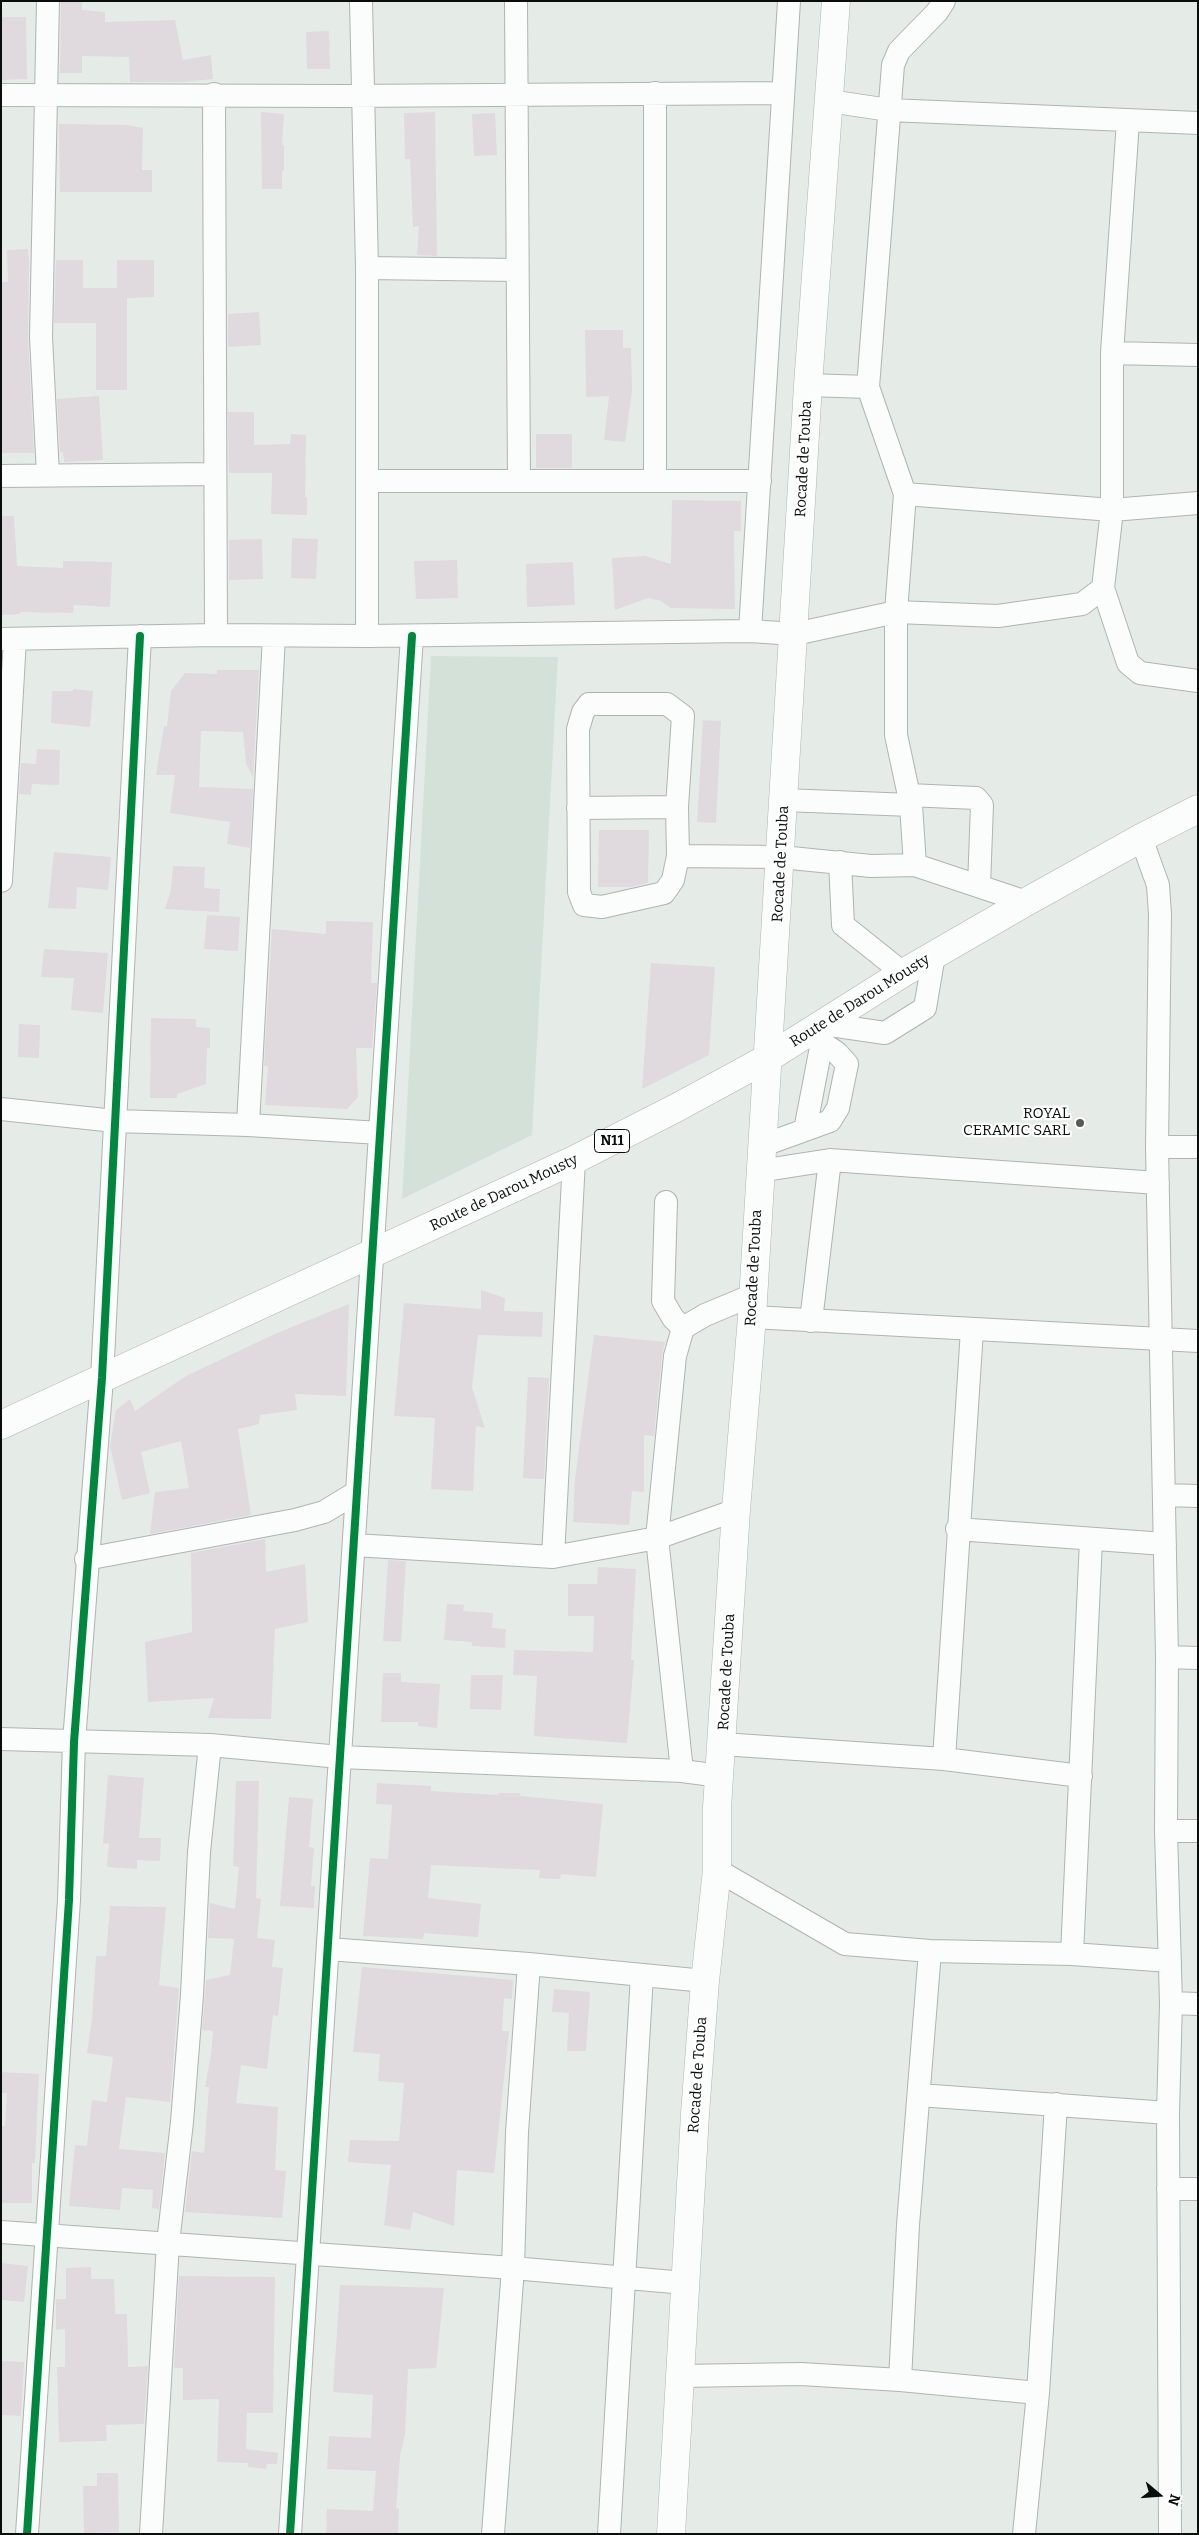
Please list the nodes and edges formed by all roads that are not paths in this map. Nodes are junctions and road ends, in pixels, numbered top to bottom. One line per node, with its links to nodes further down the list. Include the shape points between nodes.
1 (48, 1): 12 (street)
2 (361, 1): 13 (street)
3 (516, 1): 7 (street)
4 (789, 1): 9 (street)
5 (836, 1): 14 (main road, Rocade de Touba)
6 (944, 1): 15 (street, via 938,12 899,51 893,66)
7 (516, 93): 8 (street); 13 (street); 19 (street)
8 (655, 93): 9 (street); 27 (street)
9 (783, 93): 30 (street)
10 (214, 94): 12 (street); 13 (street); 24 (street)
11 (1, 95): 12 (street)
12 (47, 95): 25 (street, via 41,337)
13 (363, 96): 18 (street)
14 (829, 101): 15 (street); 22 (main road, Rocade de Touba)
15 (889, 110): 16 (street); 23 (street)
16 (1128, 121): 17 (street); 20 (street)
17 (1198, 124)
18 (367, 268): 19 (street); 28 (street)
19 (518, 270): 29 (street)
20 (1112, 353): 21 (street); 33 (street)
21 (1198, 355)
22 (808, 385): 23 (street); 37 (main road, Rocade de Touba)
23 (868, 387): 31 (street)
24 (215, 474): 25 (street); 38 (street)
25 (48, 475): 26 (street)
26 (1, 476)
27 (655, 480): 29 (street); 30 (street)
28 (367, 481): 29 (street); 41 (street)
29 (519, 481)
30 (760, 481): 36 (street)
31 (904, 494): 33 (street); 35 (street)
32 (1198, 503): 33 (street)
33 (1112, 510): 34 (street)
34 (1103, 588): 35 (street, via 1082,604 998,616); 44 (street, via 1128,663 1140,673)
35 (896, 612): 37 (street); 46 (street, via 896,735)
36 (750, 631): 37 (street); 42 (street)
37 (795, 634): 45 (main road, Rocade de Touba)
38 (216, 635): 39 (street); 40 (street)
39 (140, 636): 43 (street); 63 (street)
40 (274, 636): 41 (street); 64 (street)
41 (367, 636): 42 (street)
42 (412, 636): 65 (street)
43 (8, 639): 55 (street)
44 (1198, 681)
45 (784, 800): 46 (street); 52 (main road, Rocade de Touba)
46 (909, 800): 54 (street); 56 (street, via 976,798 982,805)
47 (678, 807): 48 (street); 48 (street, via 683,716 667,704 589,704 578,729); 51 (street)
48 (578, 808): 51 (street, via 579,892 584,905 602,907 664,893 674,880)
49 (1198, 809): 50 (main road, Route de Darou Mousty / N11)
50 (1141, 838): 57 (main road, Route de Darou Mousty / N11); 66 (street, via 1159,895)
51 (678, 856): 52 (street)
52 (781, 857): 53 (street); 61 (main road, Rocade de Touba)
53 (840, 862): 54 (street, via 871,866); 59 (street, via 843,925)
54 (915, 865): 56 (street)
55 (1, 881)
56 (979, 886): 57 (street)
57 (1026, 902): 58 (main road, Route de Darou Mousty / N11)
58 (934, 955): 59 (main road, Route de Darou Mousty / N11); 60 (street, via 925,1008 885,1033)
59 (903, 973): 60 (main road, Route de Darou Mousty / N11)
60 (818, 1033): 61 (main road, Route de Darou Mousty / N11); 68 (street, via 805,1130)
61 (768, 1058): 68 (main road, Rocade de Touba); 69 (main road, Route de Darou Mousty / N11)
62 (1, 1109): 63 (street)
63 (116, 1121): 64 (street); 80 (street)
64 (248, 1125): 65 (street)
65 (380, 1133): 73 (street)
66 (1158, 1147): 67 (street); 71 (street)
67 (1198, 1147)
68 (760, 1159): 70 (street); 74 (main road, Rocade de Touba)
69 (574, 1160): 73 (main road, Route de Darou Mousty / N11); 91 (street)
70 (830, 1160): 71 (street); 75 (street)
71 (1158, 1183): 78 (street)
72 (666, 1202): 76 (street, via 663,1301)
73 (372, 1255): 80 (main road, Route de Darou Mousty / N11); 82 (street)
74 (752, 1306): 75 (street); 76 (street, via 704,1316); 85 (main road, Rocade de Touba)
75 (811, 1321): 77 (street)
76 (683, 1328): 87 (street, via 675,1356)
77 (972, 1330): 78 (street); 86 (street)
78 (1160, 1340): 79 (street); 83 (street)
79 (1198, 1341)
80 (102, 1378): 81 (main road, Route de Darou Mousty / N11); 92 (street)
81 (1, 1425)
82 (357, 1492): 90 (street); 92 (street, via 324,1512 295,1520)
83 (1164, 1495): 84 (street); 89 (street)
84 (1198, 1496)
85 (736, 1510): 87 (street); 97 (main road, Rocade de Touba)
86 (957, 1529): 88 (street); 100 (street)
87 (656, 1538): 91 (street); 101 (street)
88 (1091, 1540): 89 (street); 103 (street)
89 (1165, 1544): 93 (street)
90 (354, 1545): 91 (street); 99 (street)
91 (553, 1557)
92 (86, 1559): 96 (street)
93 (1167, 1657): 94 (street); 104 (street)
94 (1198, 1658)
95 (1, 1738): 96 (street)
96 (74, 1742): 98 (street); 122 (street, via 69,1910)
97 (722, 1744): 100 (street); 102 (main road, Rocade de Touba)
98 (210, 1745): 99 (street); 123 (street, via 199,1852 192,1995)
99 (340, 1758): 101 (street); 107 (street)
100 (944, 1759): 103 (street)
101 (682, 1771): 102 (street)
102 (720, 1776): 106 (main road, Rocade de Touba)
103 (1081, 1776): 109 (street)
104 (1166, 1831): 105 (street); 110 (street)
105 (1198, 1831)
106 (717, 1870): 108 (street, via 845,1944); 113 (main road, Rocade de Touba)
107 (328, 1949): 111 (street); 124 (street)
108 (930, 1951): 109 (street); 116 (street)
109 (1072, 1954): 110 (street)
110 (1170, 1960): 114 (street)
111 (529, 1964): 112 (street); 125 (street, via 517,2132)
112 (642, 1975): 113 (street); 126 (street)
113 (705, 1981): 127 (main road, Rocade de Touba)
114 (1171, 2003): 115 (street); 118 (street)
115 (1198, 2004)
116 (919, 2095): 117 (street); 129 (street)
117 (1056, 2104): 118 (street); 130 (street)
118 (1168, 2113): 119 (street)
119 (1168, 2189): 120 (street); 138 (street)
120 (1198, 2189)
121 (1, 2232): 122 (street)
122 (48, 2235): 123 (street); 131 (street)
123 (168, 2243): 124 (street); 132 (street)
124 (308, 2254): 125 (street); 133 (street)
125 (513, 2268): 126 (street); 134 (street)
126 (626, 2277): 127 (street); 135 (street)
127 (685, 2283): 128 (main road, Rocade de Touba)
128 (680, 2376): 129 (street, via 801,2374); 136 (main road, Rocade de Touba)
129 (900, 2380): 130 (street)
130 (1038, 2392): 137 (street)
131 (27, 2534)
132 (151, 2534)
133 (290, 2534)
134 (493, 2534)
135 (609, 2534)
136 (671, 2534)
137 (1024, 2534)
138 (1170, 2534)

